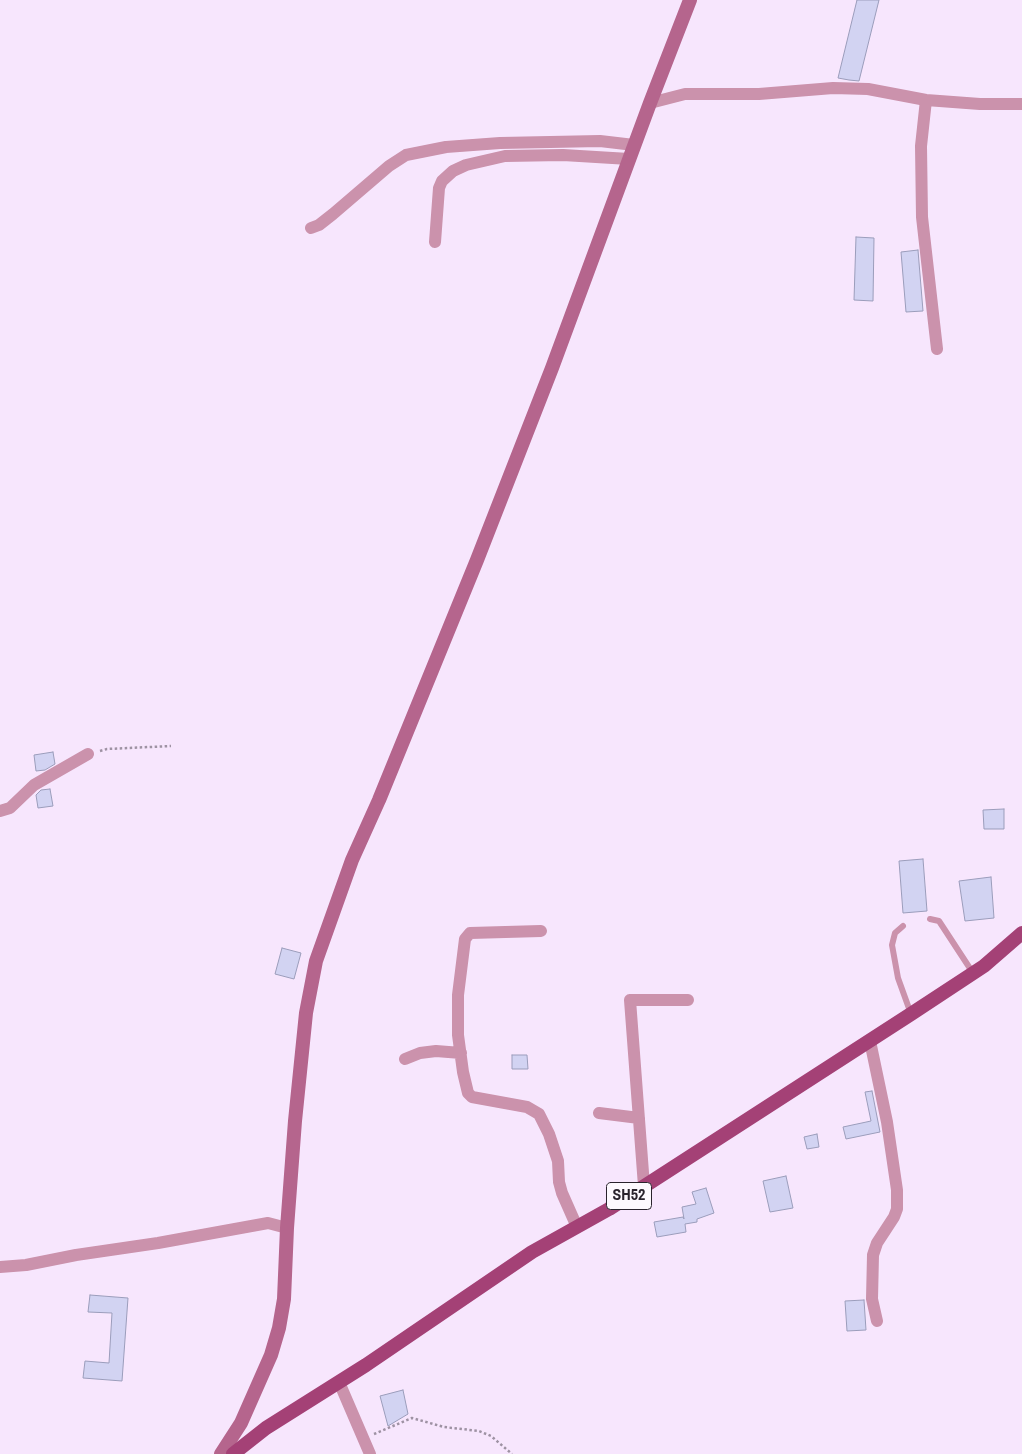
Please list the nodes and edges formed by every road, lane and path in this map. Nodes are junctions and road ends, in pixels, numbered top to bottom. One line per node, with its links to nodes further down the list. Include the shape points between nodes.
1 (690, 0): 3 (main road)
2 (926, 100): 3 (street, via 833,88 759,94 685,94); 4 (street); 8 (street, via 921,146 922,217)
3 (650, 103): 5 (main road)
4 (1022, 104)
5 (632, 152): 6 (street, via 600,141 500,143 446,147 406,155); 7 (street, via 505,156 466,165 453,171 438,188); 26 (main road, via 481,551 352,860 316,960 306,1014)
6 (311, 228)
7 (435, 242)
8 (938, 349)
9 (171, 746): 10 (path, via 107,749)
10 (88, 754): 11 (street, via 34,785 10,808)
11 (0, 811)
12 (930, 919): 16 (lane, via 939,921)
13 (903, 926): 18 (lane, via 895,933 892,945 898,978)
14 (541, 931): 20 (street, via 470,933 465,938 458,995)
15 (1022, 933): 16 (main road, SH52)
16 (973, 973): 18 (main road, SH52)
17 (688, 1000): 23 (street, via 630,1000)
18 (911, 1014): 19 (main road, SH52)
19 (870, 1041): 24 (main road, SH52); 28 (street, via 887,1122 898,1209 873,1255 872,1298)
20 (461, 1053): 21 (street, via 436,1051); 25 (street, via 468,1093 472,1097 527,1107 539,1114 549,1134 558,1161 559,1182)
21 (405, 1059)
22 (599, 1113): 23 (street)
23 (639, 1118): 24 (street)
24 (644, 1186): 25 (main road, SH52)
25 (577, 1227): 29 (main road, SH52, via 532,1252)
26 (287, 1228): 27 (street, via 268,1222 158,1244 76,1255 26,1266); 31 (main road, via 280,1328 248,1408)
27 (0, 1267)
28 (878, 1321)
29 (339, 1382): 30 (street); 32 (main road, SH52, via 266,1428)
30 (364, 1439): 33 (street); 34 (path, via 412,1418 444,1427 479,1431)
31 (222, 1454)
32 (233, 1454)
33 (370, 1454)
34 (512, 1454)

